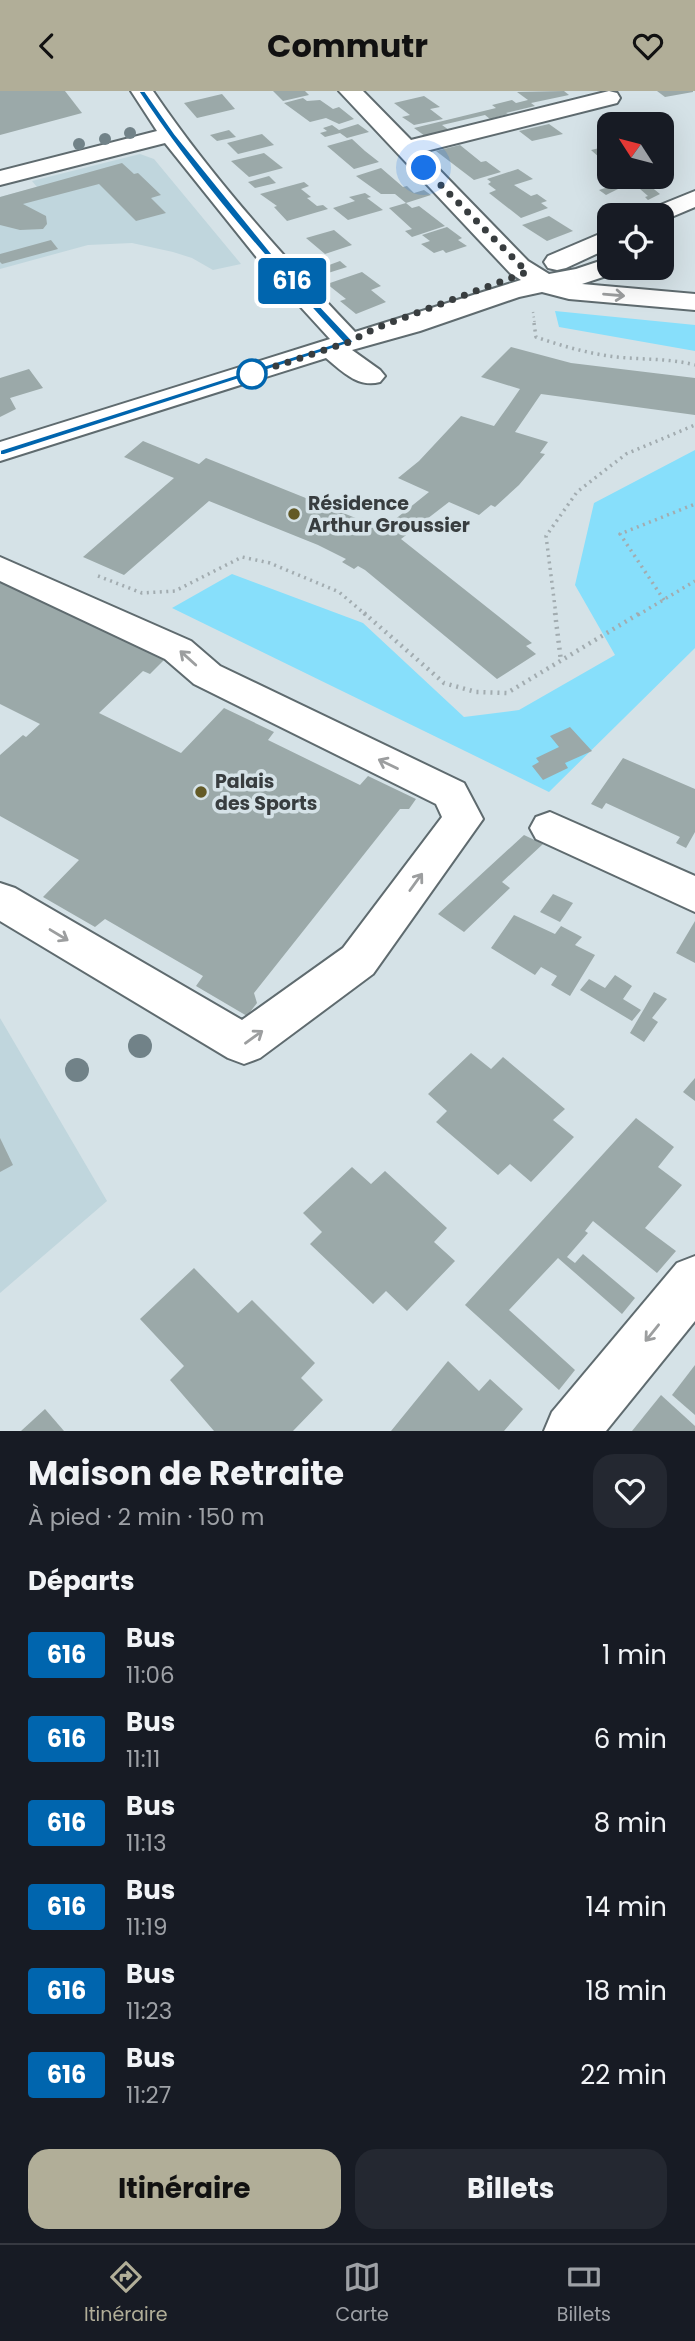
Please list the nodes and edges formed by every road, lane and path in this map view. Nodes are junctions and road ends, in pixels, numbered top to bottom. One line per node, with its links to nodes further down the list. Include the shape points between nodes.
1 (142, 91): 4 (street)
2 (350, 91): 5 (street)
3 (609, 98): 5 (street)
4 (165, 126): 6 (street); 13 (street)
5 (405, 149): 11 (street)
6 (0, 178)
7 (695, 198): 8 (street)
8 (674, 207)
9 (597, 245): 11 (street)
10 (597, 272): 11 (street)
11 (529, 282): 12 (street, one-way to 12, via 569,291); 13 (street, via 384,335); 14 (path, via 536,337 616,356)
12 (695, 302)
13 (340, 345): 15 (street, via 357,369); 17 (street)
14 (695, 365)
15 (370, 376)
16 (695, 425): 23 (path, via 626,454 577,492 547,536)
17 (0, 452)
18 (695, 504): 22 (path, via 620,534)
19 (0, 568): 26 (street, one-way to 19, via 244,1044 358,961 463,819 450,794 207,675 178,650)
20 (91, 574): 23 (path, via 142,593 175,591 242,557 270,563 339,591 444,683 476,692 507,693)
21 (695, 581): 22 (path)
22 (664, 600): 23 (path)
23 (561, 661)
24 (550, 828): 25 (street)
25 (695, 895)
26 (0, 900)
27 (695, 1281): 28 (street, one-way to 28)
28 (571, 1431)

